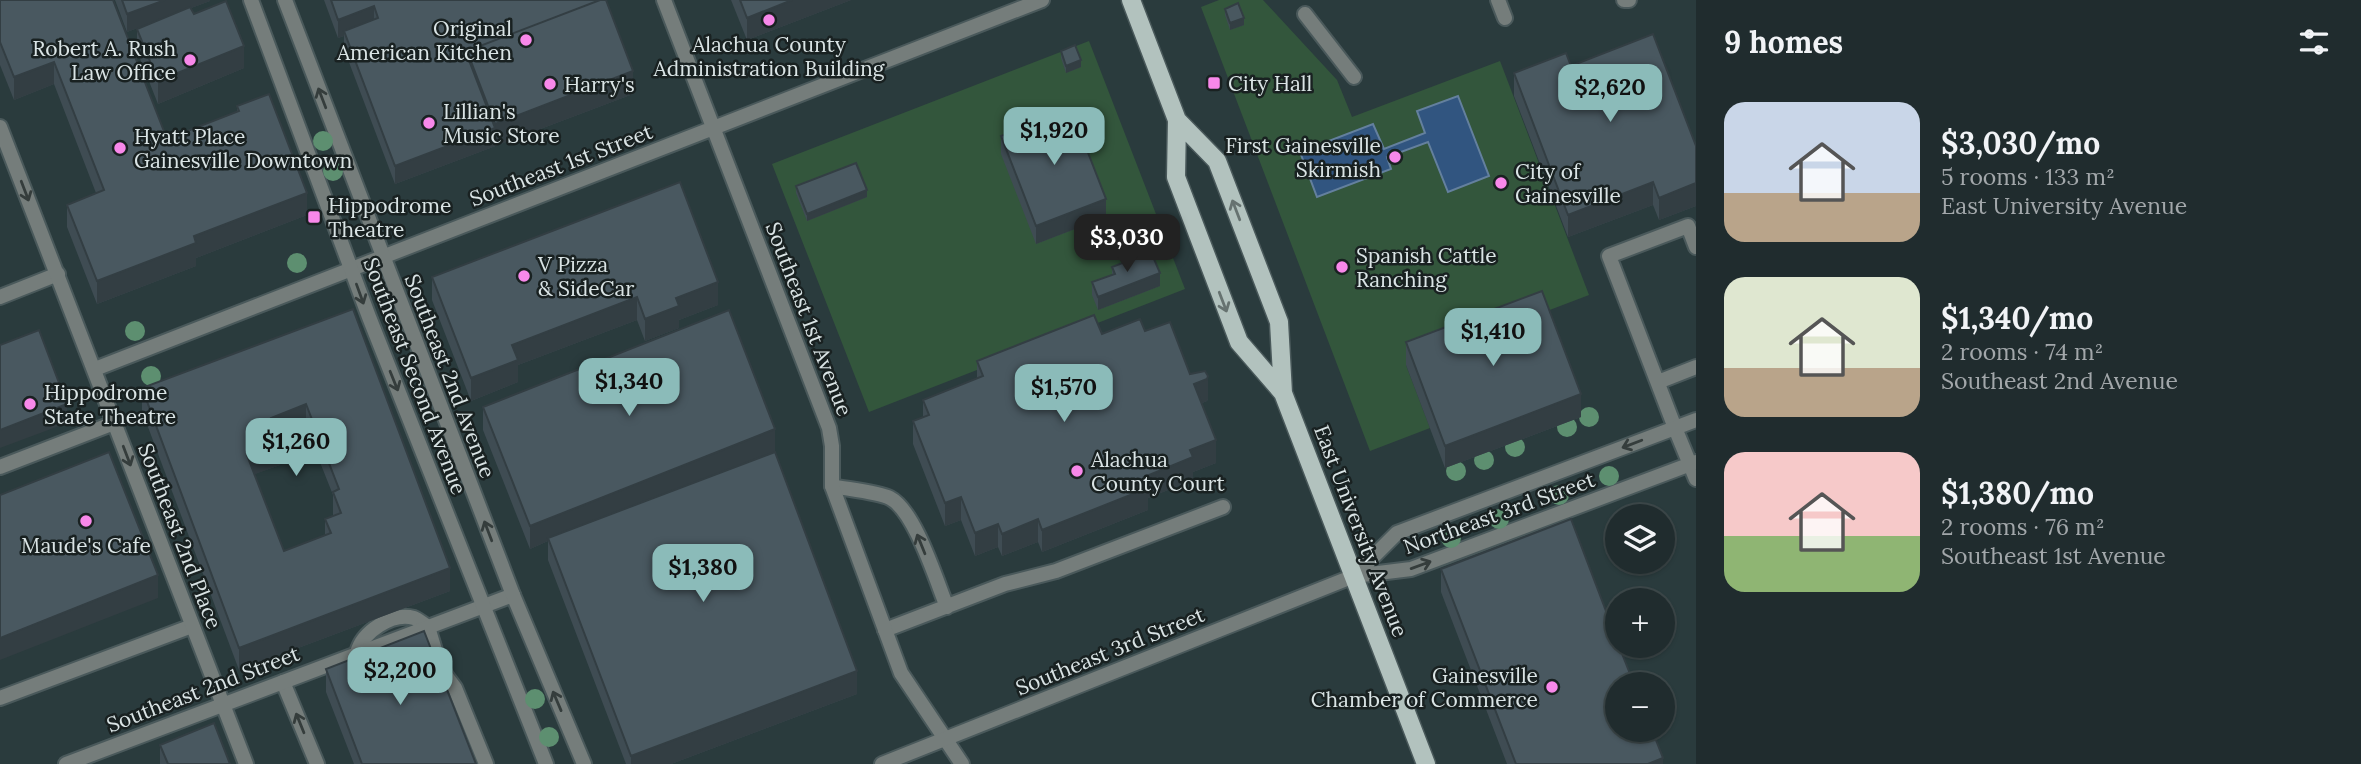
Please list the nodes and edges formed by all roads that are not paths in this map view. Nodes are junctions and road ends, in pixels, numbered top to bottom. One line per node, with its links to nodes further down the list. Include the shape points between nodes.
1 (251, 0): 15 (street, Southeast Second Avenue)
2 (285, 0): 14 (street, Southeast 2nd Avenue, one-way to 2)
3 (664, 0): 12 (street, Southeast 1st Avenue)
4 (1042, 0): 12 (street, Southeast 1st Street)
5 (1131, 0): 10 (main road, East University Avenue)
6 (1498, 0): 8 (street)
7 (1305, 15): 9 (street)
8 (1505, 19)
9 (1354, 76)
10 (1177, 120): 21 (main road, East University Avenue, one-way to 10, via 1279,322 1222,173 1217,161); 21 (main road, East University Avenue, one-way to 21, via 1176,177 1239,342)
11 (0, 127): 16 (street, Southeast 2nd Place, one-way to 16)
12 (713, 128): 14 (street, Southeast 1st Street); 28 (street, Southeast 1st Avenue, via 829,428)
13 (1696, 247): 20 (street, via 1688,226 1609,256)
14 (382, 257): 15 (street, Southeast 1st Street); 31 (street, Southeast 2nd Avenue, one-way to 14)
15 (351, 269): 19 (street, Southeast 1st Street); 32 (street, Southeast Second Avenue, one-way to 32)
16 (58, 274): 17 (street); 19 (street, Southeast 2nd Place)
17 (0, 297)
18 (1696, 367): 20 (street)
19 (95, 369): 23 (street, Southeast 2nd Place)
20 (1658, 382): 24 (street)
21 (1283, 393): 30 (main road, East University Avenue)
22 (1696, 420): 24 (street, Northeast 3rd Street)
23 (114, 422): 26 (street); 34 (street, Southeast 2nd Place, one-way to 34)
24 (1675, 428): 25 (street); 30 (street, Northeast 3rd Street, one-way to 30, via 1397,533)
25 (1693, 463): 27 (street); 30 (street, Northeast 3rd Street, one-way to 25, via 1412,569)
26 (0, 467)
27 (1696, 479)
28 (832, 486): 33 (street, one-way to 28, via 903,509 890,498); 36 (street, Southeast 1st Avenue)
29 (1223, 507): 33 (street)
30 (1354, 576): 40 (street, Southeast 3rd Street); 49 (main road, East University Avenue)
31 (513, 595): 32 (street, Southeast 2nd Street); 46 (street, Southeast 2nd Avenue, one-way to 31)
32 (483, 606): 35 (street, Southeast 2nd Street); 45 (street, Southeast Second Avenue)
33 (947, 607): 36 (street)
34 (192, 626): 38 (street); 39 (street, Southeast 2nd Place)
35 (428, 627): 37 (street, Southeast 2nd Street); 44 (street, via 438,660 455,688)
36 (885, 630): 40 (street, Southeast 1st Avenue, via 901,673)
37 (283, 682): 39 (street, Southeast 2nd Street); 43 (street, one-way to 37)
38 (0, 698)
39 (222, 705): 41 (street, Southeast 2nd Street); 42 (street, Southeast 2nd Place)
40 (944, 740): 47 (street, Southeast 3rd Street); 48 (street, Southeast 1st Avenue)
41 (66, 764)
42 (246, 764)
43 (317, 764)
44 (486, 764)
45 (547, 764)
46 (583, 764)
47 (882, 764)
48 (962, 764)
49 (1426, 764)

